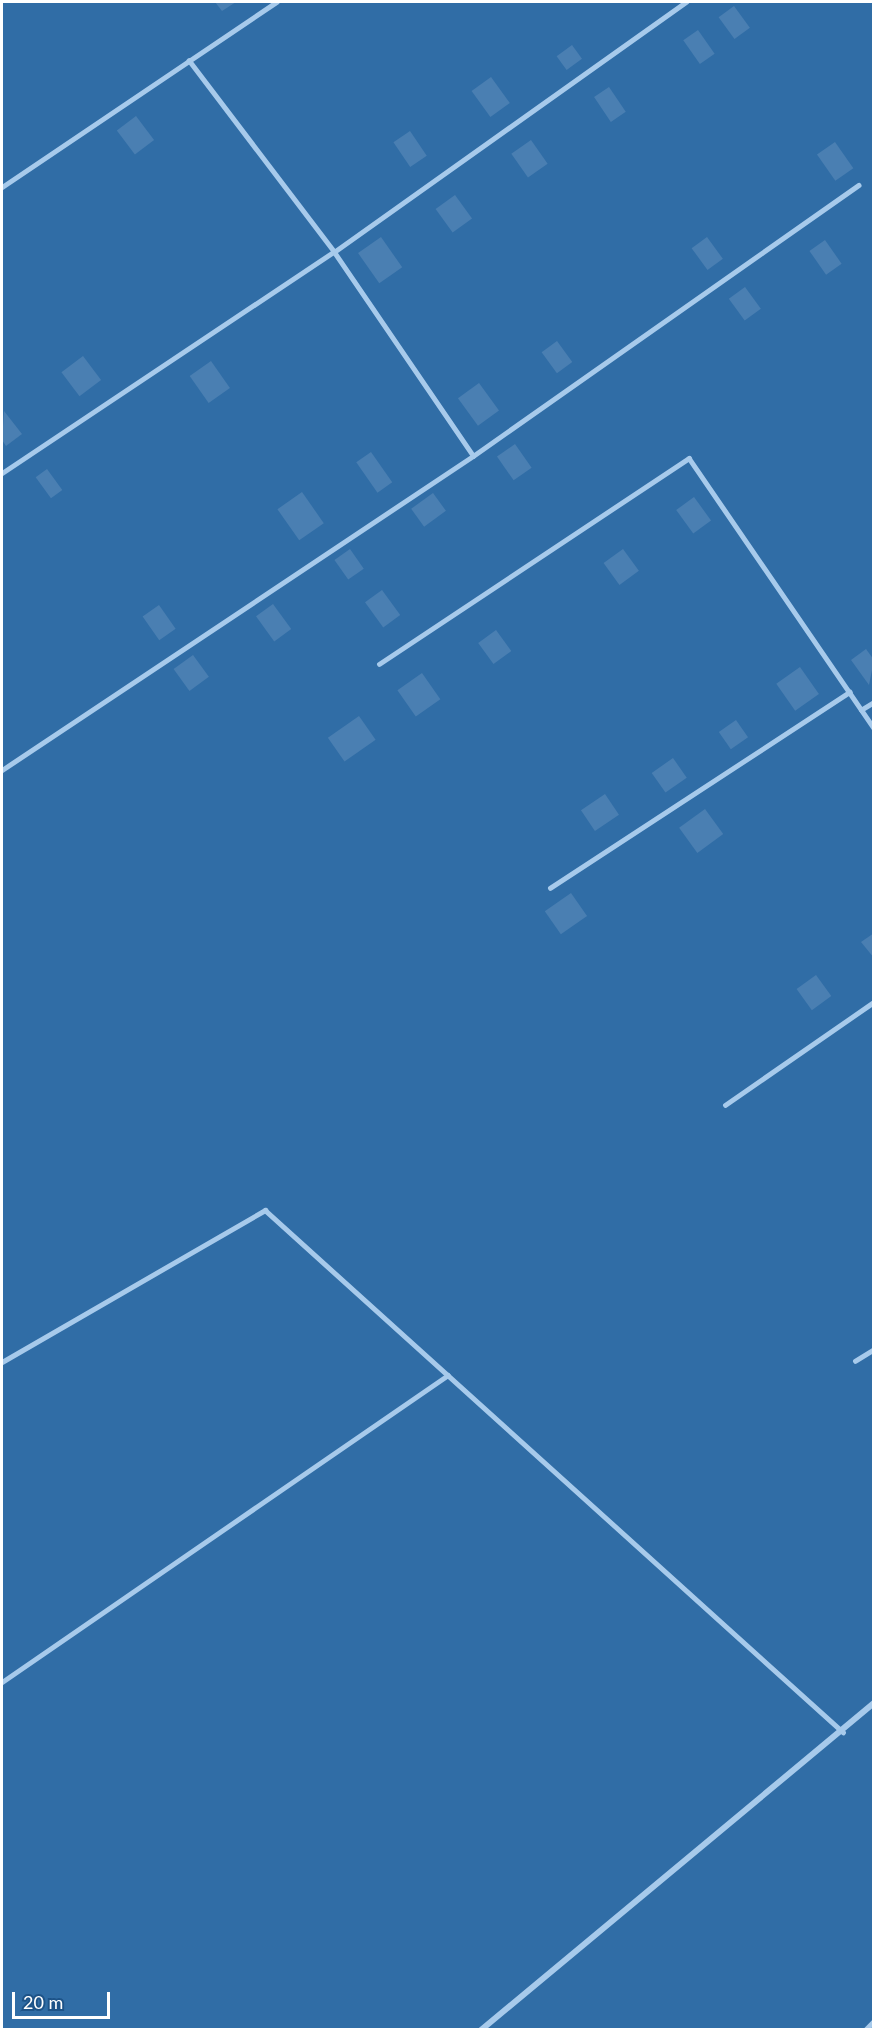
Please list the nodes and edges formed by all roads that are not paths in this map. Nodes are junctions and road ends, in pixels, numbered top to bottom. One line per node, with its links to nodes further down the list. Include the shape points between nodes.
1 (276, 2): 3 (lane)
2 (686, 2): 6 (lane)
3 (189, 61): 5 (lane); 6 (lane)
4 (858, 185): 7 (lane)
5 (2, 187)
6 (334, 252): 7 (lane); 8 (lane)
7 (473, 456): 14 (lane)
8 (2, 472)
9 (379, 664): 10 (lane, via 689,458)
10 (849, 692): 12 (lane); 15 (lane)
11 (873, 702): 12 (lane)
12 (861, 710): 13 (lane)
13 (873, 728)
14 (2, 770)
15 (550, 888)
16 (873, 1002): 17 (lane)
17 (725, 1105)
18 (873, 1349): 19 (lane)
19 (855, 1361)
20 (2, 1362): 21 (lane, via 264,1210)
21 (448, 1375): 22 (lane); 24 (lane)
22 (2, 1682)
23 (873, 1703): 24 (street)
24 (843, 1732): 26 (street)
25 (873, 2022): 27 (lane)
26 (481, 2030)
27 (865, 2030)

